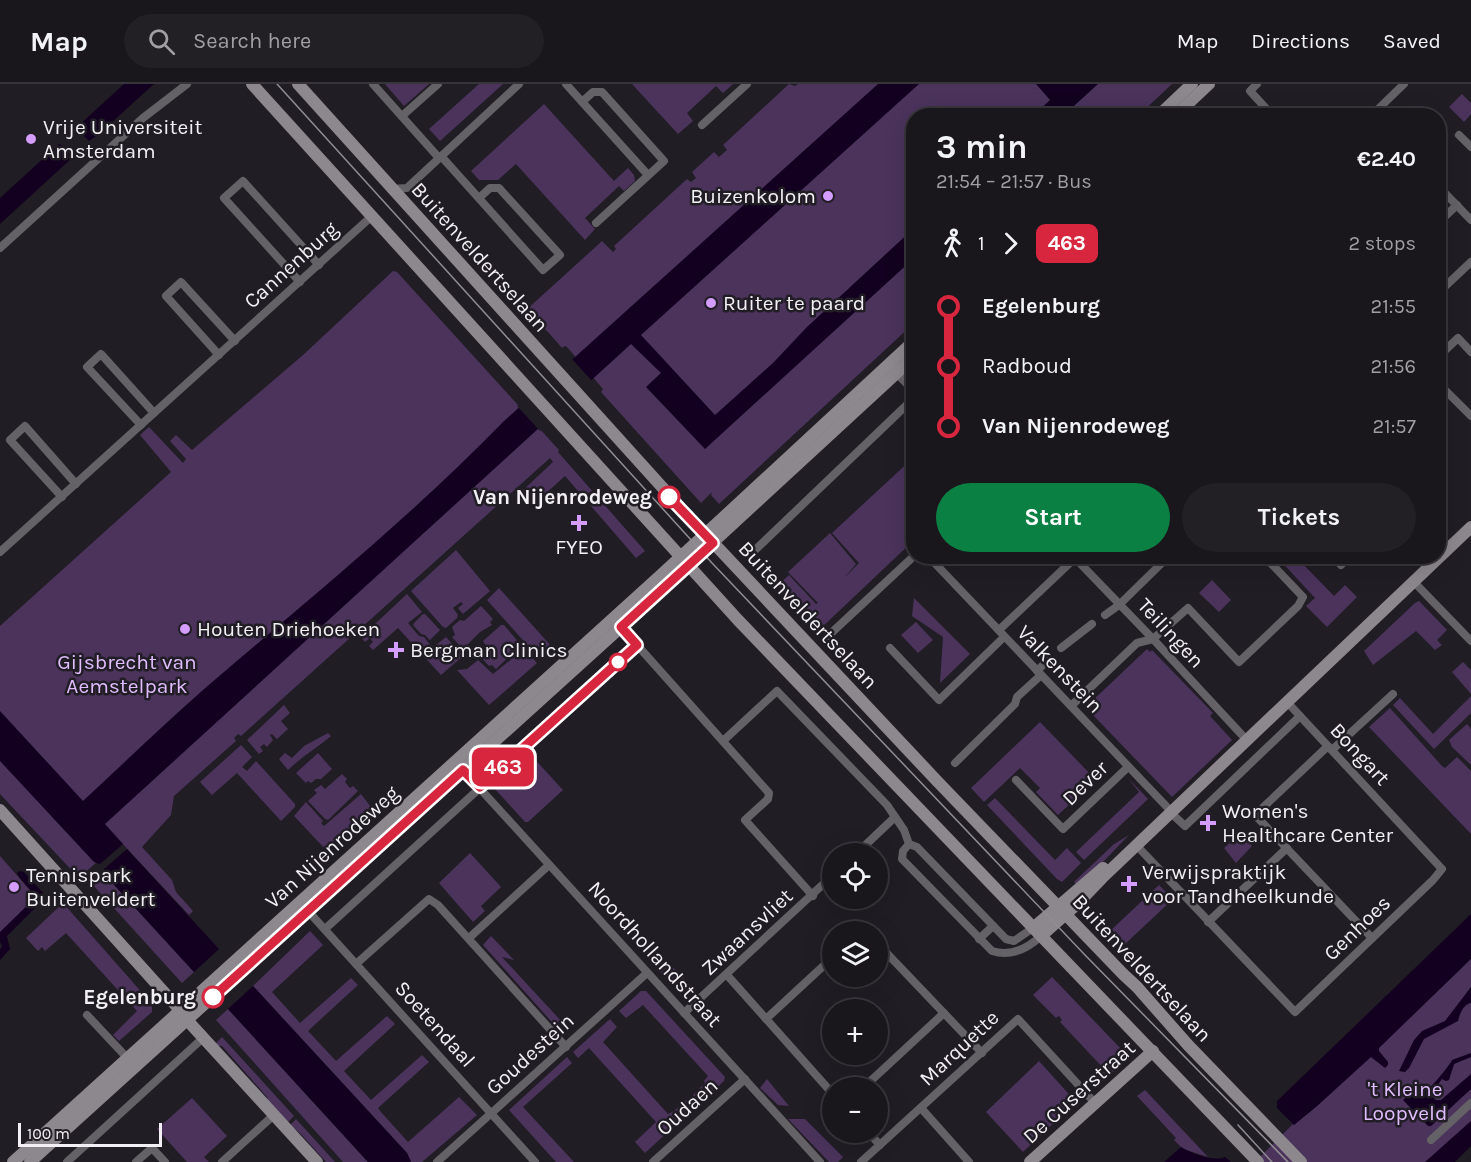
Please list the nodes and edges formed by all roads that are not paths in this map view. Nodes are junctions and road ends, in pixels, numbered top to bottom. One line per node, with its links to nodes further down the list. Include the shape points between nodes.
1 (187, 84): 32 (street, via 143,118)
2 (252, 84): 29 (main road)
3 (298, 84): 24 (main road, Buitenveldertselaan)
4 (373, 84): 18 (street)
5 (438, 84): 18 (street)
6 (519, 84): 22 (street)
7 (566, 84): 13 (street)
8 (747, 84): 19 (street)
9 (1192, 84): 14 (main road)
10 (1209, 84): 15 (main road)
11 (1257, 84): 16 (street, via 1250,91)
12 (1404, 84): 17 (street)
13 (582, 102): 23 (street); 23 (street, via 593,92 602,92 664,161)
14 (1178, 108)
15 (1181, 108)
16 (1266, 108)
17 (1379, 108)
18 (402, 116): 22 (street)
19 (702, 124)
20 (1459, 135): 21 (street)
21 (1471, 147)
22 (440, 157): 24 (street, via 407,188); 26 (street)
23 (648, 176): 31 (street)
24 (391, 189): 54 (main road, Buitenveldertselaan)
25 (1446, 194): 27 (street)
26 (479, 198): 26 (street, via 543,270 560,255 499,188 490,188)
27 (1457, 205): 28 (street); 30 (street)
28 (1446, 215)
29 (372, 216): 34 (street, Cannenburg); 59 (main road)
30 (1471, 220)
31 (596, 222)
32 (0, 248)
33 (1471, 262): 36 (street)
34 (319, 265): 35 (street, Cannenburg); 35 (street, via 243,181 224,198)
35 (300, 282): 37 (street, Cannenburg)
36 (1446, 285)
37 (235, 341): 41 (street, Cannenburg); 41 (street, via 181,282 166,296)
38 (1446, 349): 40 (street, via 1458,338)
39 (906, 351): 43 (main road, Van Nijenrodeweg)
40 (1471, 352)
41 (219, 355): 47 (street, Cannenburg)
42 (906, 361): 43 (main road, Van Nijenrodeweg)
43 (892, 369): 44 (street); 54 (main road, Van Nijenrodeweg)
44 (906, 384)
45 (1446, 391): 48 (street)
46 (906, 406): 57 (street)
47 (154, 413): 49 (street, Cannenburg); 49 (street, via 101,354 87,367)
48 (1471, 416)
49 (141, 425): 50 (street, Cannenburg)
50 (76, 484): 51 (street, Cannenburg); 51 (street, via 25,426 10,440)
51 (62, 497): 58 (street, Cannenburg)
52 (1471, 516): 55 (main road)
53 (1471, 527): 56 (main road)
54 (709, 538): 59 (main road, Van Nijenrodeweg); 106 (main road, Buitenveldertselaan)
55 (1446, 540)
56 (1446, 542)
57 (754, 551)
58 (0, 552)
59 (683, 562): 72 (main road, Van Nijenrodeweg); 110 (main road); 118 (main road, Van Nijenrodeweg)
60 (906, 563): 74 (street)
61 (935, 564): 73 (street, Valkenstein)
62 (1067, 564): 73 (street)
63 (1081, 564): 69 (street, Teilingen)
64 (1161, 564): 69 (street)
65 (1272, 564): 75 (street, via 1303,597 1239,662 1188,608)
66 (1423, 564): 68 (main road)
67 (1424, 564): 68 (main road)
68 (1411, 579): 76 (street); 83 (main road)
69 (1119, 605): 70 (street); 75 (street, Teilingen)
70 (1104, 615)
71 (1092, 624): 79 (street)
72 (621, 627): 77 (street); 91 (main road, Van Nijenrodeweg)
73 (1001, 634): 78 (street, via 939,700); 81 (street, Valkenstein)
74 (828, 636)
75 (1154, 639): 84 (street, via 1137,643); 86 (street, Teilingen)
76 (1471, 641)
77 (637, 645): 87 (street); 93 (street)
78 (890, 648)
79 (1061, 648)
80 (1049, 659): 81 (street)
81 (1038, 673): 84 (street, Valkenstein); 89 (street, via 1015,704)
82 (1393, 694): 88 (street)
83 (1285, 700): 85 (street, Bongart); 86 (main road)
84 (1071, 706): 90 (street, Valkenstein)
85 (1300, 716): 88 (street, Bongart); 95 (street, via 1185,826)
86 (1245, 738): 95 (main road)
87 (723, 741): 96 (street, via 777,691); 104 (street, via 769,793 768,799 745,820)
88 (1330, 748): 100 (street, via 1255,815); 102 (street, Bongart)
89 (955, 762)
90 (1128, 767): 92 (street, Dever, via 1063,829); 95 (street, Valkenstein)
91 (463, 770): 93 (street, Noordhollandstraat); 105 (main road, Van Nijenrodeweg)
92 (1016, 780)
93 (480, 787): 101 (street, Noordhollandstraat); 109 (street)
94 (0, 810): 123 (main road)
95 (1169, 810): 98 (main road)
96 (895, 817): 97 (street); 99 (street)
97 (868, 843)
98 (1134, 843): 106 (main road); 107 (street)
99 (909, 844): 108 (street, via 917,847); 113 (street, via 902,859)
100 (1287, 848): 107 (street); 111 (street)
101 (549, 865): 112 (street); 117 (street, Noordhollandstraat)
102 (1442, 869): 111 (street, Genhoes)
103 (822, 887): 104 (street, Zwaansvliet)
104 (813, 896): 119 (street, Zwaansvliet)
105 (308, 911): 109 (street, Soetendaal); 118 (main road, Van Nijenrodeweg)
106 (1062, 911): 110 (main road); 154 (main road, Buitenveldertselaan)
107 (1208, 922): 111 (street, Genhoes, via 1295,1012)
108 (993, 926): 110 (street, via 1010,941); 113 (street)
109 (325, 929): 115 (street, Soetendaal)
110 (1037, 932): 113 (street, via 1023,950 1008,954 992,951); 127 (main road)
111 (1372, 938)
112 (469, 939): 115 (street, via 429,899); 126 (street)
113 (979, 939)
114 (888, 954): 121 (street)
115 (356, 964): 136 (street, Soetendaal)
116 (822, 967): 124 (street)
117 (646, 973): 120 (street, Noordhollandstraat); 126 (street, Goudestein)
118 (229, 974): 123 (main road, Van Nijenrodeweg)
119 (727, 975): 120 (street, Zwaansvliet); 124 (street)
120 (684, 1013): 131 (street, Noordhollandstraat)
121 (944, 1013): 128 (street); 130 (street)
122 (87, 1015): 129 (street)
123 (183, 1015): 125 (main road); 129 (main road, Van Nijenrodeweg)
124 (766, 1019): 132 (street)
125 (203, 1038): 137 (main road); 143 (street)
126 (566, 1047): 136 (street, Goudestein)
127 (1153, 1051): 133 (main road, De Cuserstraat); 142 (main road)
128 (982, 1053): 133 (street, Marquette, via 1018,1019); 135 (street, Marquette)
129 (131, 1063): 140 (main road, Van Nijenrodeweg)
130 (875, 1077)
131 (746, 1079): 141 (street, Noordhollandstraat); 150 (street, Oudaen)
132 (822, 1082)
133 (1095, 1103): 153 (main road, De Cuserstraat)
134 (1471, 1103): 138 (street)
135 (921, 1108): 139 (street, Marquette); 152 (street, Marquette)
136 (491, 1113): 148 (street, Goudestein); 149 (street, Soetendaal)
137 (274, 1114): 146 (street); 147 (main road)
138 (1431, 1140)
139 (880, 1145): 151 (street, Marquette)
140 (23, 1160)
141 (817, 1161)
142 (1257, 1161)
143 (67, 1162)
144 (136, 1162): 145 (street, via 152,1148)
145 (165, 1162)
146 (222, 1162)
147 (317, 1162)
148 (437, 1162)
149 (535, 1162)
150 (653, 1162)
151 (861, 1162)
152 (969, 1162)
153 (1030, 1162)
154 (1301, 1162)

